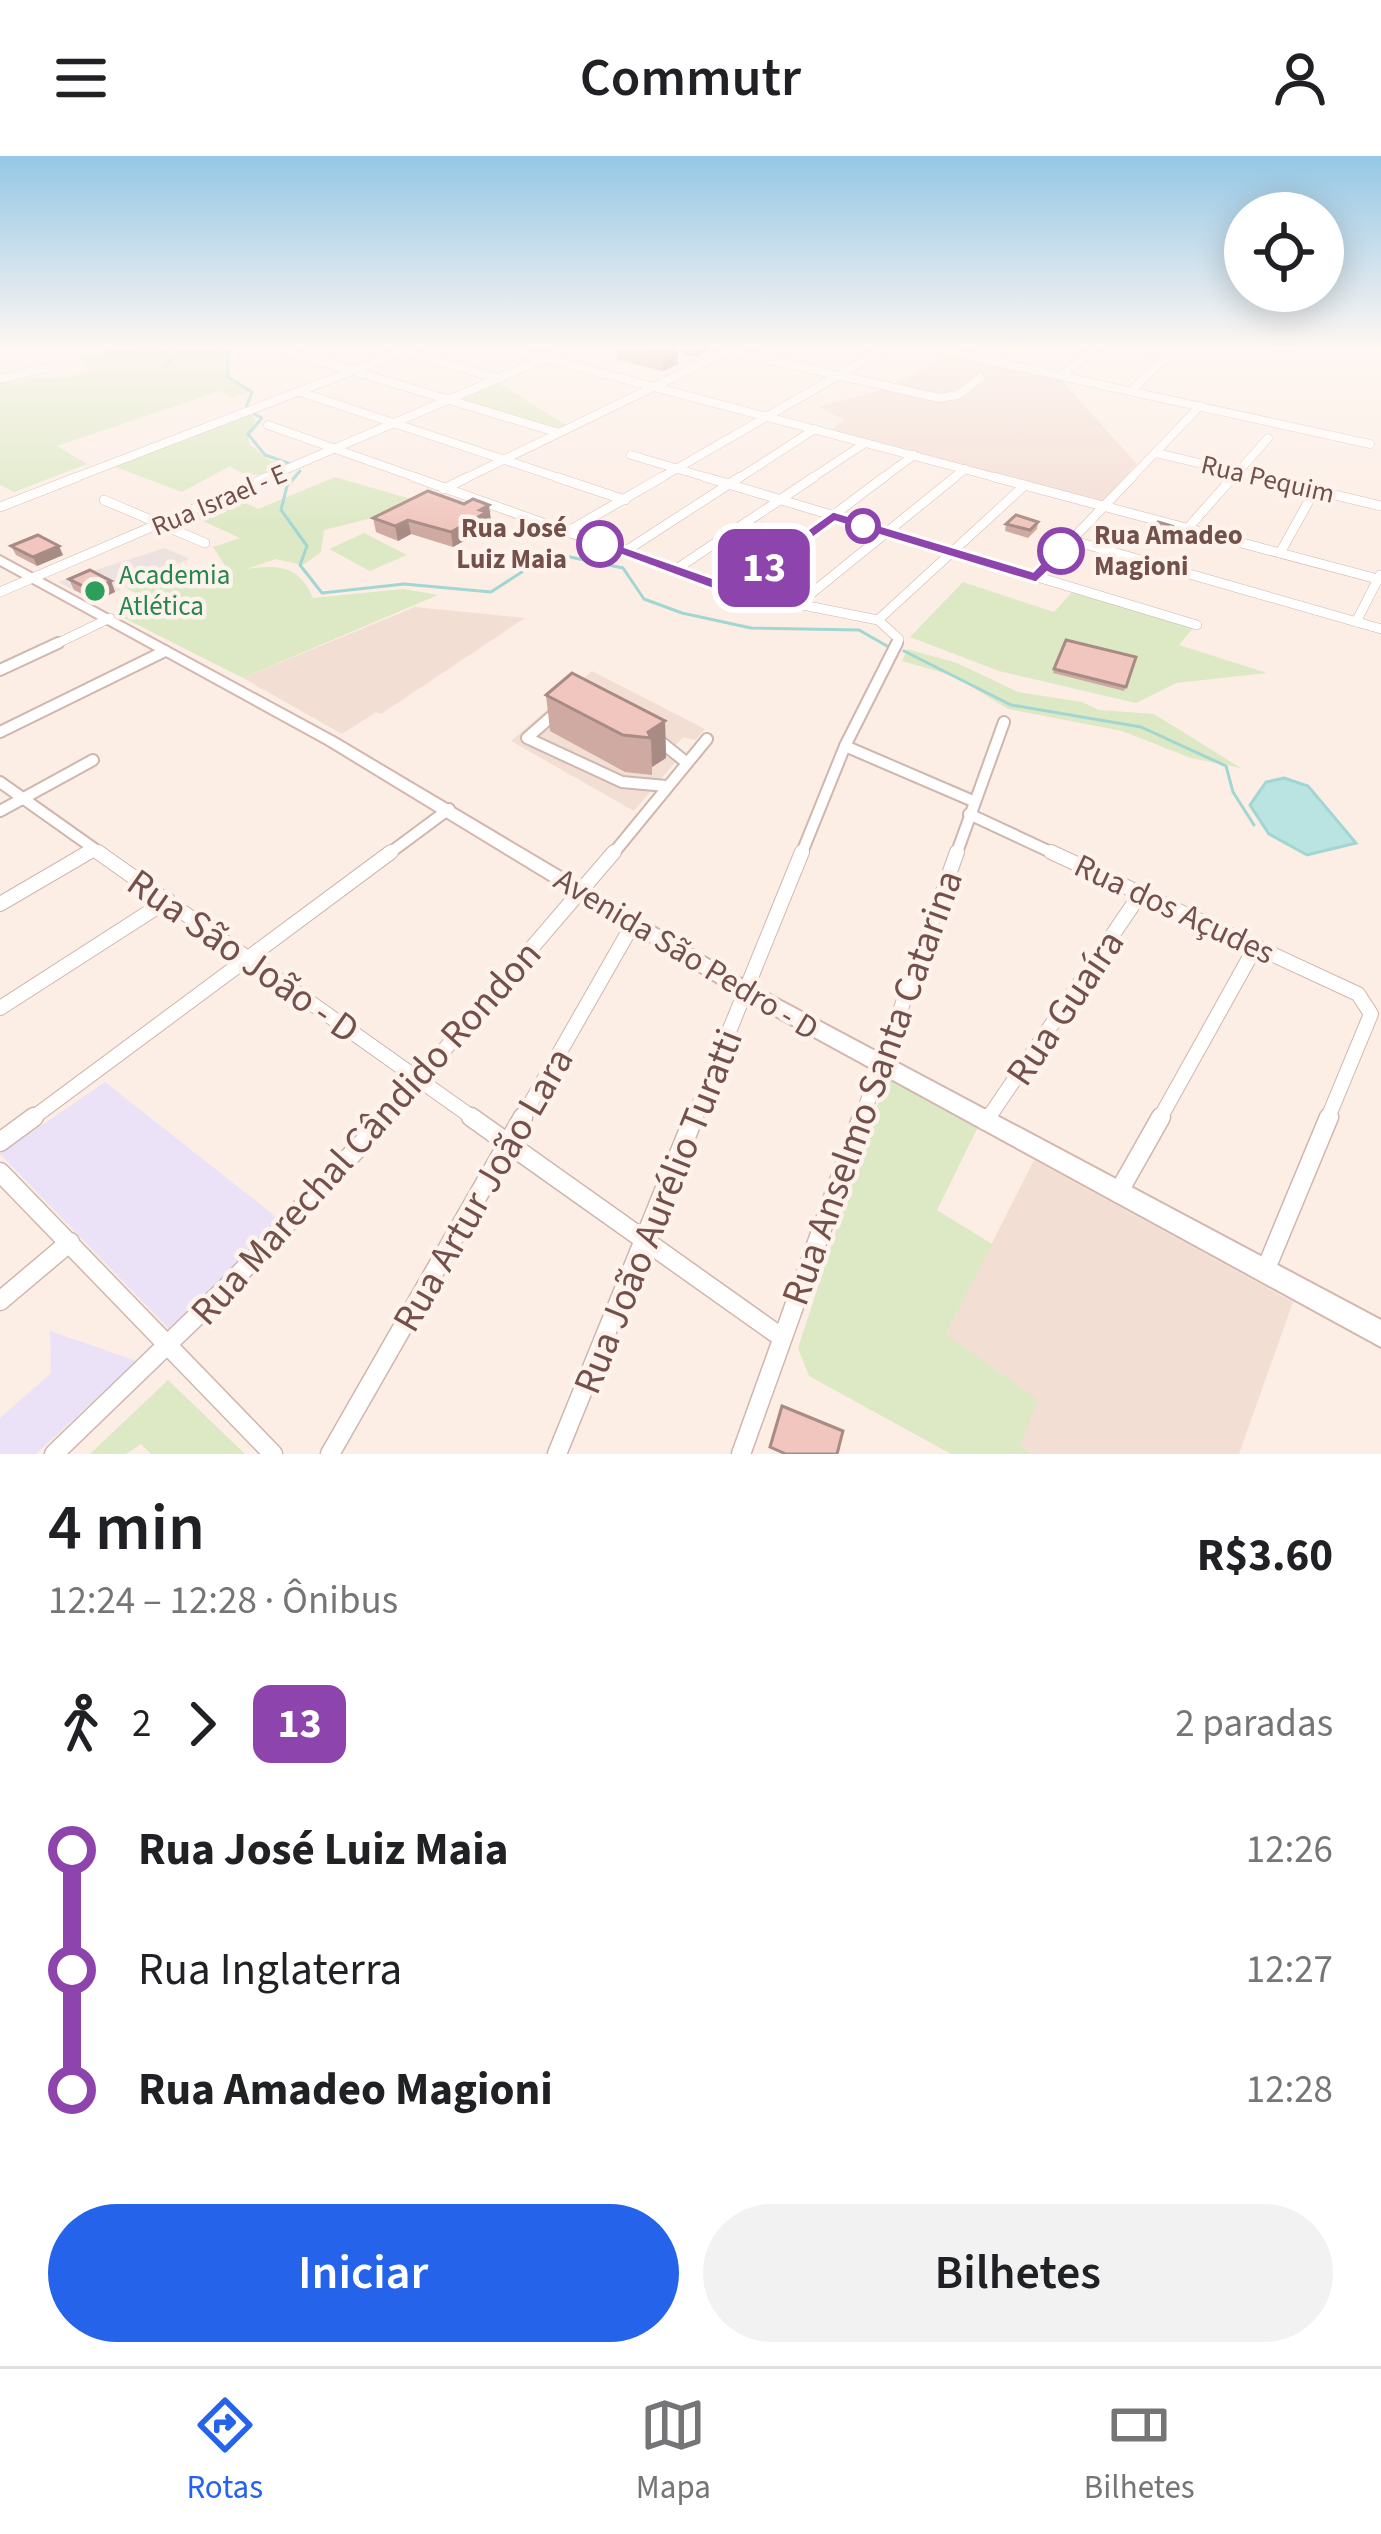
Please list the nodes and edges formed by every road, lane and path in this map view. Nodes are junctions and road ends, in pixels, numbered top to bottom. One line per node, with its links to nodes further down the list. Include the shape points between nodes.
1 (254, 409): 35 (street)
2 (348, 409): 11 (street)
3 (430, 409): 11 (street, Rua Israel - E)
4 (478, 409): 14 (street)
5 (608, 409): 14 (street)
6 (736, 409): 10 (street)
7 (781, 409): 10 (street)
8 (1198, 409): 19 (street)
9 (1212, 409): 17 (street)
10 (766, 417): 13 (street); 24 (street)
11 (395, 424): 18 (street, Rua Israel - E); 22 (street)
12 (268, 425): 18 (street)
13 (815, 429): 16 (street); 27 (street)
14 (559, 433): 22 (street)
15 (1268, 438): 25 (street)
16 (865, 442): 21 (street); 32 (street)
17 (1370, 444)
18 (336, 450): 28 (street); 37 (street, Rua Israel - E)
19 (1156, 453): 25 (street, Rua Pequim); 33 (street)
20 (632, 455): 24 (street)
21 (914, 455): 23 (street); 36 (street)
22 (504, 460): 28 (street); 31 (street)
23 (965, 469): 26 (street); 40 (street)
24 (677, 470): 27 (street); 31 (street)
25 (1234, 471): 29 (street, Rua Pequim); 38 (street)
26 (1024, 484): 33 (street); 44 (street)
27 (728, 485): 32 (street); 43 (street)
28 (444, 489): 39 (street)
29 (1315, 490): 34 (street, Rua Pequim); 45 (street)
30 (104, 500): 37 (street)
31 (625, 500): 39 (street)
32 (779, 500): 36 (street); 47 (street)
33 (1105, 506): 38 (street); 41 (street)
34 (1381, 506)
35 (0, 507)
36 (833, 516): 40 (street); 51 (street)
37 (164, 525): 42 (street); 49 (street, Rua Israel - E)
38 (1187, 528): 45 (street)
39 (567, 532): 43 (street)
40 (886, 533): 44 (street); 53 (street)
41 (1071, 540): 48 (street); 56 (street)
42 (205, 543)
43 (624, 552): 47 (street)
44 (950, 552): 48 (street); 55 (street)
45 (1280, 553): 50 (street)
46 (0, 560): 49 (street, Avenida São Pedro - D)
47 (675, 570): 51 (street)
48 (1036, 577): 57 (street)
49 (34, 578): 52 (street, Rua Israel - E); 54 (street, Avenida São Pedro - D)
50 (1380, 578): 56 (street)
51 (733, 591): 53 (street)
52 (0, 592)
53 (797, 605): 55 (street)
54 (110, 618): 59 (street, Avenida São Pedro - D); 60 (street)
55 (878, 620): 66 (street, Rua João Aurélio Turatti, via 898,639)
56 (1356, 622): 58 (street)
57 (1197, 625)
58 (1381, 629)
59 (165, 651): 64 (street); 73 (street, Avenida São Pedro - D)
60 (0, 670)
61 (574, 697): 70 (street, via 527,738 622,782)
62 (1004, 722): 72 (street, Rua Anselmo Santa Catarina)
63 (638, 728): 68 (street)
64 (0, 732)
65 (706, 739): 68 (street, Rua Marechal Cândido Rondon)
66 (845, 746): 72 (street, Rua dos Açudes); 83 (street, Rua João Aurélio Turatti)
67 (93, 760): 71 (street)
68 (687, 764): 70 (street, Rua Marechal Cândido Rondon)
69 (0, 782): 71 (street, Rua São João - D)
70 (666, 786): 76 (street, Rua Marechal Cândido Rondon)
71 (24, 799): 74 (street); 75 (street, Rua São João - D)
72 (971, 807): 77 (street, Rua dos Açudes); 85 (street, Rua Anselmo Santa Catarina)
73 (449, 809): 76 (street, Avenida São Pedro - D); 82 (street)
74 (0, 812)
75 (94, 849): 78 (street, Rua São João - D); 79 (street)
76 (581, 890): 80 (street, Avenida São Pedro - D); 86 (street, Rua Marechal Cândido Rondon)
77 (1141, 892): 81 (street, Rua dos Açudes); 87 (street, Rua Guaíra)
78 (168, 900): 82 (street, Rua São João - D); 84 (street)
79 (0, 904)
80 (633, 925): 83 (street, Avenida São Pedro - D); 89 (street, Rua Artur João Lara)
81 (1256, 946): 91 (street); 94 (street, Rua dos Açudes, via 1358,994 1371,1014)
82 (249, 958): 86 (street, Rua São João - D); 88 (street)
83 (748, 992): 85 (street, Avenida São Pedro - D); 93 (street, Rua João Aurélio Turatti)
84 (0, 1008)
85 (884, 1067): 87 (street, Avenida São Pedro - D); 97 (street, Rua Anselmo Santa Catarina)
86 (419, 1080): 89 (street, Rua São João - D); 98 (street, Rua Marechal Cândido Rondon)
87 (986, 1121): 91 (street, Avenida São Pedro - D)
88 (0, 1142)
89 (508, 1144): 93 (street, Rua São João - D); 101 (street, Rua Artur João Lara)
90 (0, 1172): 92 (street)
91 (1118, 1193): 94 (street, Avenida São Pedro - D)
92 (70, 1242): 95 (street); 98 (street)
93 (643, 1242): 97 (street, Rua São João - D); 102 (street, Rua João Aurélio Turatti)
94 (1264, 1272): 96 (street, Avenida São Pedro - D)
95 (0, 1300)
96 (1381, 1334)
97 (781, 1337): 103 (street, Rua Anselmo Santa Catarina)
98 (170, 1348): 99 (street, Rua Marechal Cândido Rondon); 100 (street)
99 (54, 1454)
100 (273, 1454)
101 (330, 1454)
102 (557, 1454)
103 (741, 1454)

